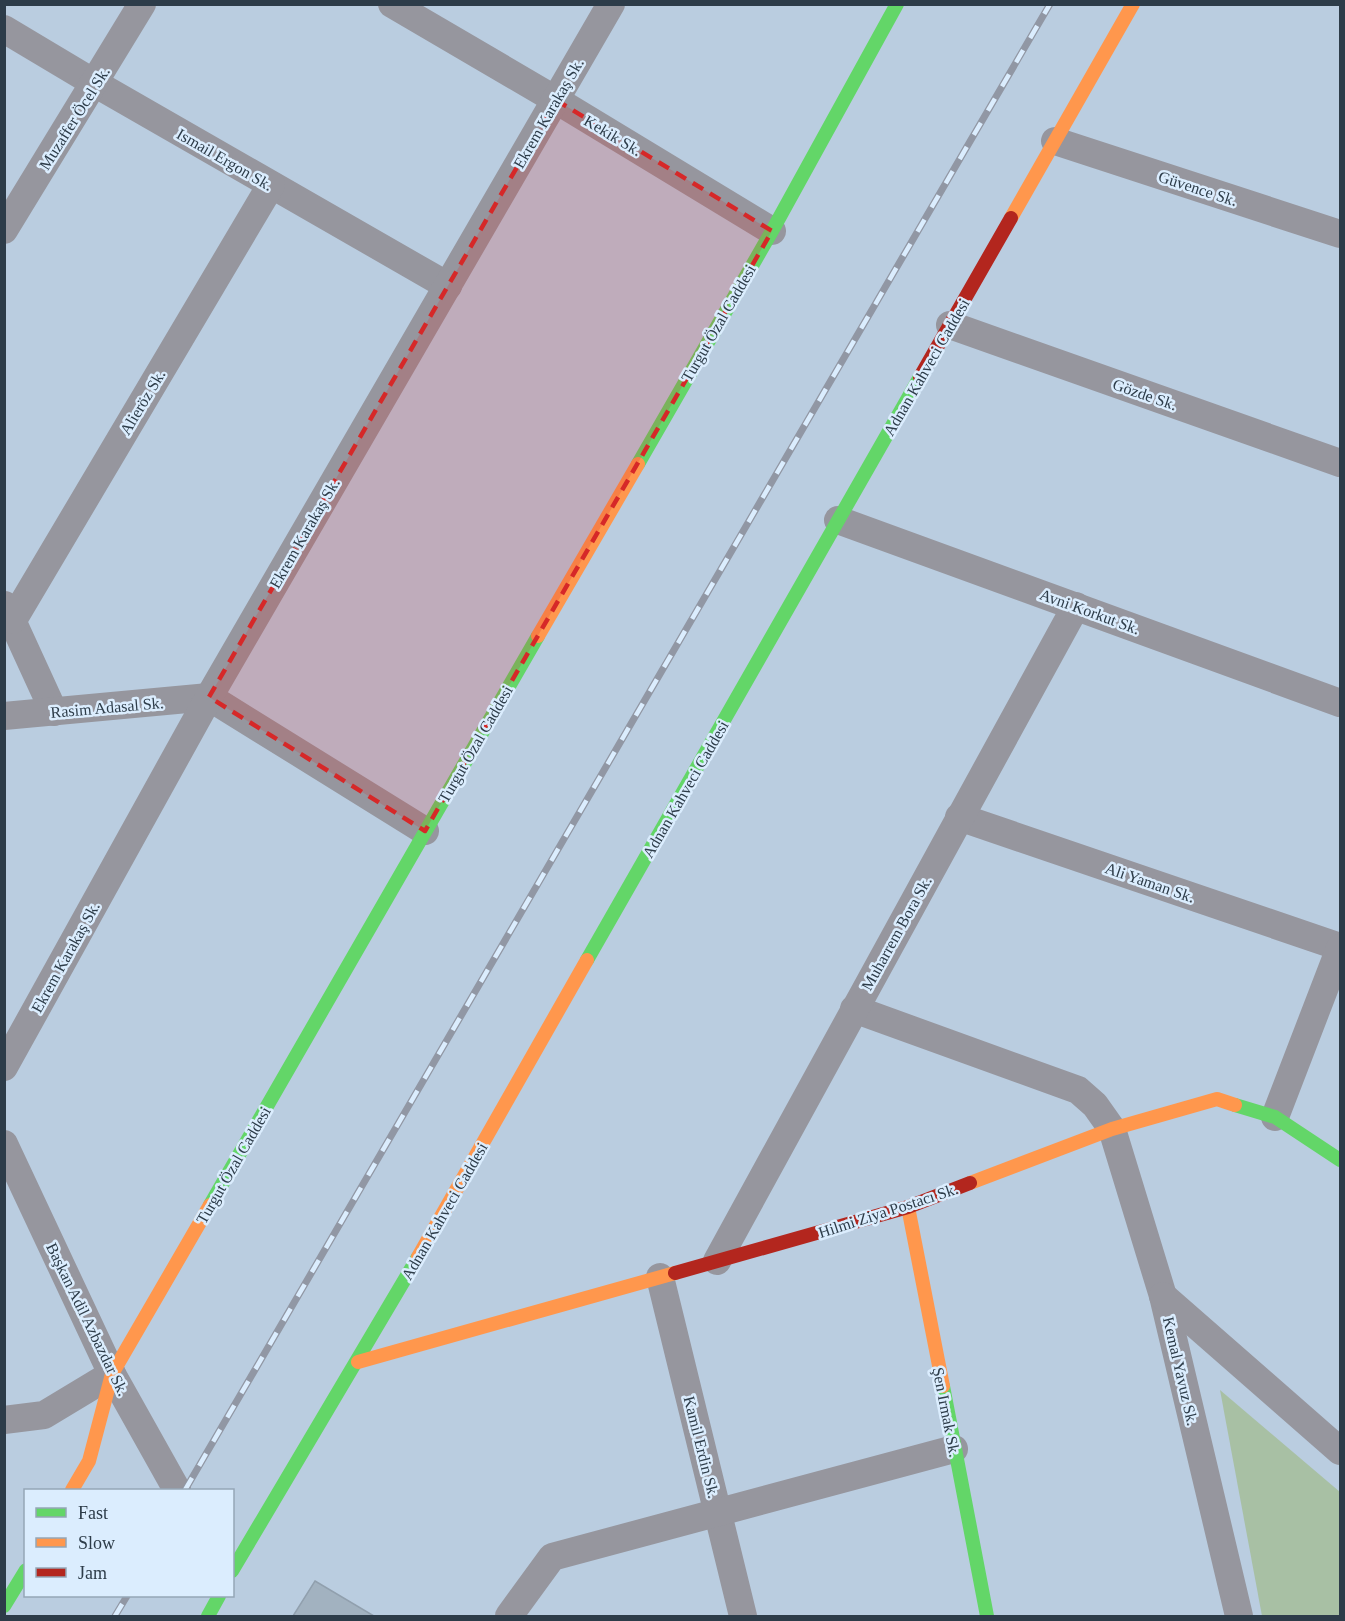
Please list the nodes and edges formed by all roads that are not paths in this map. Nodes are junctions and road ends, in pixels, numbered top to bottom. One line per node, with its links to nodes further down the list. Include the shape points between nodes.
1 (142, 4): 7 (street, Muzaffer Öcel Sk.)
2 (392, 4): 8 (street, Kekik Sk.)
3 (611, 4): 8 (street, Ekrem Karakaş Sk.)
4 (897, 4): 12 (main road, Turgut Özal Caddesi)
5 (1133, 4): 9 (main road, Adnan Kahveci Caddesi)
6 (4, 28): 7 (street, Ismail Ergon Sk.)
7 (96, 84): 10 (street, Ismail Ergon Sk.); 11 (street, Muzaffer Öcel Sk.)
8 (556, 100): 12 (street, Kekik Sk.); 14 (street, Ekrem Karakaş Sk.)
9 (1055, 141): 13 (street, Güvence Sk.); 15 (main road, Adnan Kahveci Caddesi)
10 (271, 185): 14 (street, Ismail Ergon Sk.); 19 (street, Alieröz Sk.)
11 (4, 230)
12 (772, 231): 25 (main road, Turgut Özal Caddesi)
13 (1341, 234)
14 (448, 286): 20 (street, Ekrem Karakaş Sk.)
15 (950, 326): 16 (street, Gözde Sk.); 17 (main road, Adnan Kahveci Caddesi)
16 (1341, 462)
17 (838, 520): 18 (street, Avni Korkut Sk.); 37 (main road, Adnan Kahveci Caddesi)
18 (1076, 606): 21 (street, Avni Korkut Sk.); 24 (street, Muharrem Bora Sk.)
19 (9, 612): 22 (street)
20 (209, 697): 22 (street, Rasim Adasal Sk.); 25 (street); 28 (street, Ekrem Karakaş Sk.)
21 (1341, 703)
22 (54, 712): 23 (street, Rasim Adasal Sk.)
23 (4, 716)
24 (959, 817): 26 (street, Ali Yaman Sk.); 27 (street, Muharrem Bora Sk.)
25 (425, 831): 38 (main road, Turgut Özal Caddesi)
26 (1341, 948): 29 (street)
27 (854, 1009): 30 (street, Kemal Yavuz Sk., via 1078,1090); 34 (street, Muharrem Bora Sk.)
28 (4, 1067)
29 (1275, 1117): 30 (main road, Hilmi Ziya Postacı Sk., via 1217,1099); 32 (main road, Hilmi Ziya Postacı Sk.)
30 (1112, 1129): 33 (main road, Hilmi Ziya Postacı Sk.); 36 (street, Kemal Yavuz Sk.)
31 (4, 1144): 38 (street, Başkan Adil Azbazdar Sk.)
32 (1341, 1160)
33 (909, 1207): 34 (main road, Hilmi Ziya Postacı Sk.); 40 (main road, Şen Irmak Sk.)
34 (717, 1261): 35 (main road, Hilmi Ziya Postacı Sk.)
35 (660, 1277): 37 (main road, Hilmi Ziya Postacı Sk.); 44 (street, Kamil Erdin Sk.)
36 (1162, 1296): 41 (street); 53 (street, Kemal Yavuz Sk.)
37 (358, 1362): 45 (main road, Adnan Kahveci Caddesi)
38 (112, 1374): 39 (street, via 44,1415); 42 (main road, Turgut Özal Caddesi, via 89,1461); 43 (street, Başkan Adil Azbazdar Sk.)
39 (4, 1420)
40 (954, 1449): 44 (street); 52 (main road, Şen Irmak Sk.)
41 (1341, 1451)
42 (73, 1489)
43 (176, 1489)
44 (718, 1512): 50 (street, via 552,1557); 51 (street, Kamil Erdin Sk.)
45 (236, 1553)
46 (24, 1573): 48 (main road)
47 (218, 1597): 49 (main road)
48 (4, 1606)
49 (208, 1617)
50 (508, 1617)
51 (743, 1617)
52 (987, 1617)
53 (1239, 1617)

